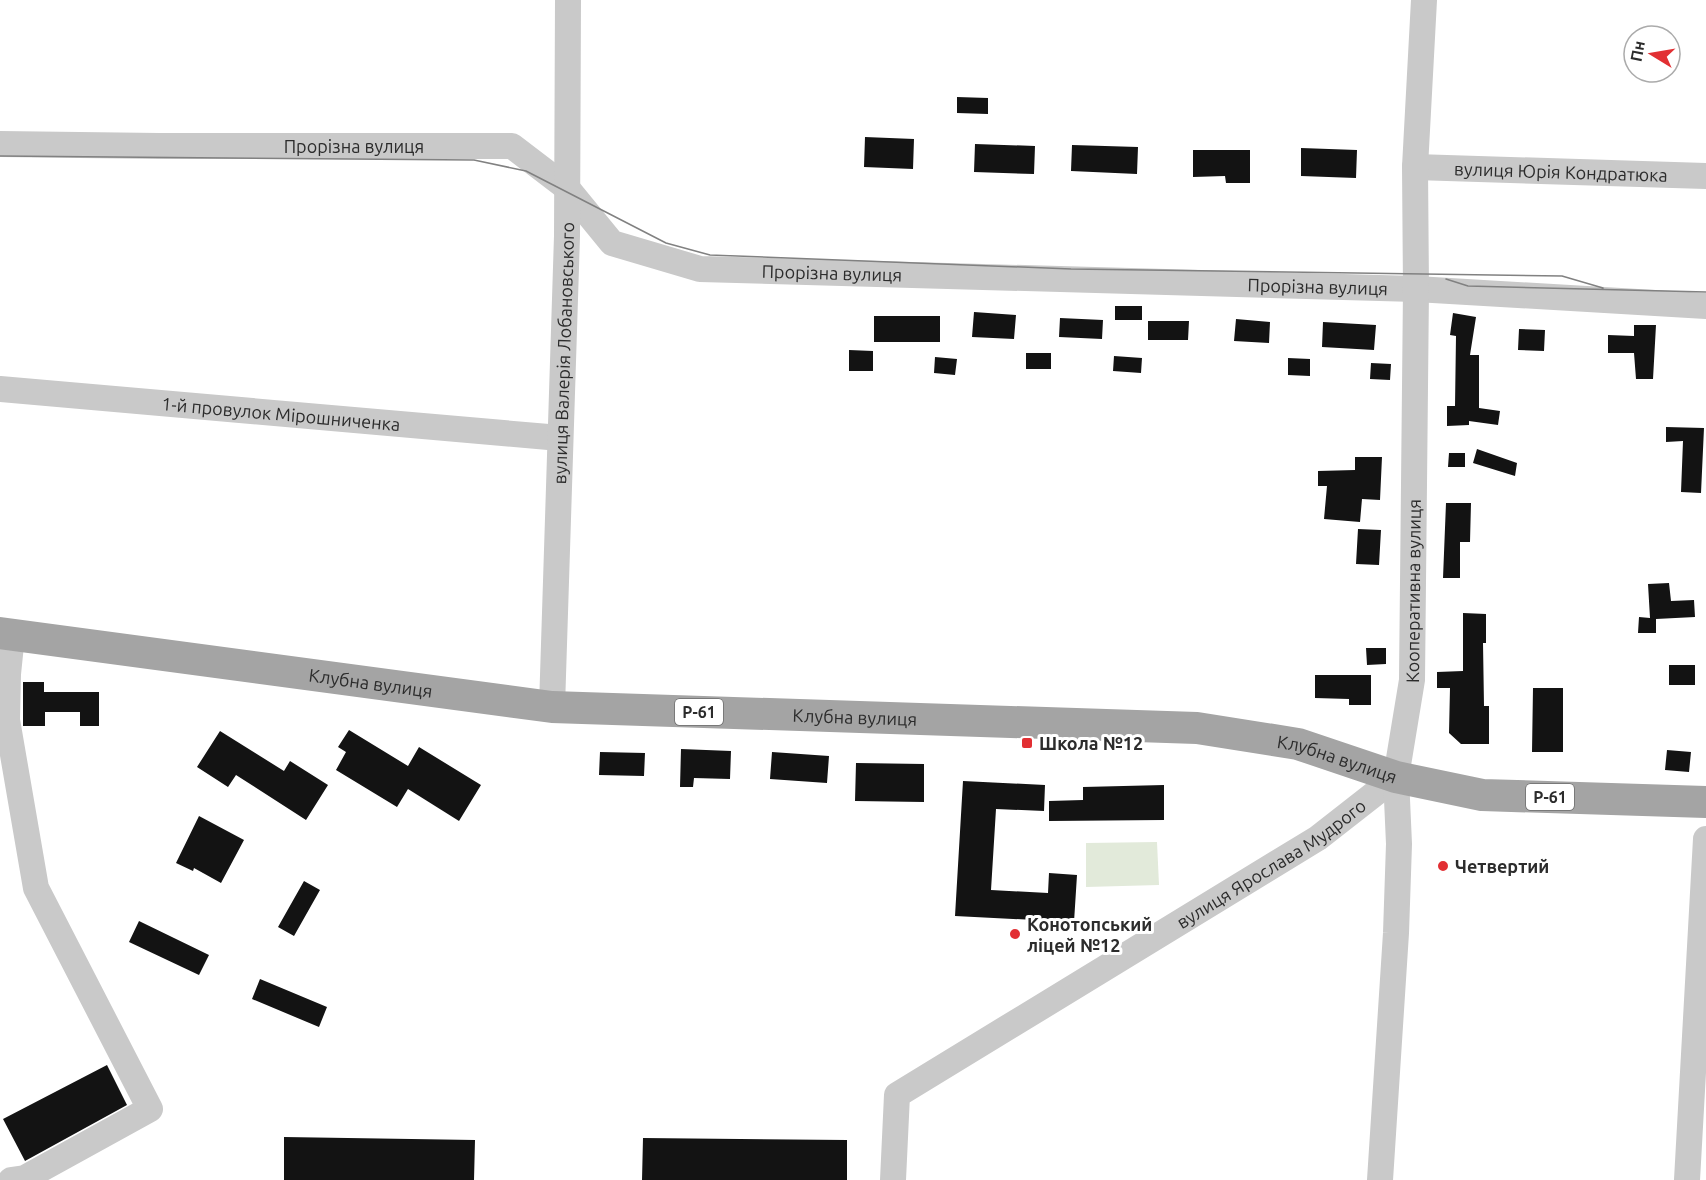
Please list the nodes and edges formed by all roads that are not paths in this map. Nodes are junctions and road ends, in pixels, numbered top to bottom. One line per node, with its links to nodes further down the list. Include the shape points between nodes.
1 (568, 0): 6 (street, вулиця Валерія Лобановського)
2 (1424, 0): 4 (street, Кооперативна вулиця)
3 (0, 144): 6 (street, Прорізна вулиця, via 512,146)
4 (1415, 167): 5 (street, вулиця Юрія Кондратюка); 7 (street, Кооперативна вулиця)
5 (1706, 176)
6 (567, 189): 7 (street, Прорізна вулиця, via 612,243 700,269); 10 (street, вулиця Валерія Лобановського)
7 (1416, 289): 8 (street, Прорізна вулиця); 14 (street, Кооперативна вулиця, via 1412,680)
8 (1706, 306)
9 (0, 389): 10 (street, 1-й провулок Мірошниченка)
10 (560, 438): 12 (street, вулиця Валерія Лобановського)
11 (6, 634): 12 (main road, Клубна вулиця / Р-61); 13 (street)
12 (552, 707): 14 (main road, Клубна вулиця / Р-61, via 1197,728 1298,744)
13 (4, 721): 17 (street, via 36,888 150,1109 25,1178)
14 (1396, 777): 15 (main road, Клубна вулиця / Р-61, via 1482,795); 18 (street, вулиця Ярослава Мудрого, via 1318,838 897,1095); 19 (street, Кооперативна вулиця, via 1396,933)
15 (1706, 802)
16 (1706, 839): 20 (street)
17 (11, 1180)
18 (892, 1180)
19 (1380, 1180)
20 (1687, 1180)

